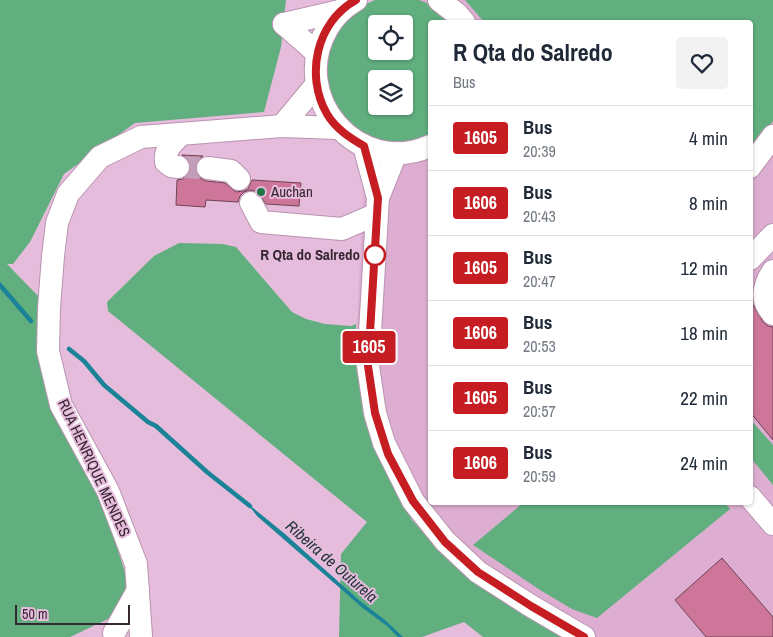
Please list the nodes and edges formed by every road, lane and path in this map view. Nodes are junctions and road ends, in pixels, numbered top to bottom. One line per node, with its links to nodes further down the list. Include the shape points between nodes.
1 (439, 0): 3 (street)
2 (348, 6): 4 (street, via 330,24); 4 (street, via 284,24)
3 (462, 20)
4 (317, 53): 5 (street)
5 (316, 85): 6 (street); 7 (street, via 328,115)
6 (282, 126): 7 (street, RUA HENRIQUE MENDES); 8 (street, RUA HENRIQUE MENDES)
7 (338, 128): 10 (street)
8 (181, 134): 14 (street, via 165,154 166,162); 25 (street, RUA HENRIQUE MENDES, via 141,137 100,157 68,194 58,223 53,256 48,351 62,405 108,491 136,564)
9 (771, 144): 13 (street)
10 (364, 146): 12 (street); 18 (street)
11 (428, 147): 12 (street)
12 (396, 153): 18 (street)
13 (753, 164)
14 (178, 167)
15 (208, 168): 16 (street, via 231,170)
16 (239, 179)
17 (251, 203): 18 (street, via 260,222 342,228)
18 (378, 206): 28 (street, via 368,366 375,413 388,454 413,501 445,542 478,572)
19 (773, 235): 20 (street)
20 (753, 256)
21 (773, 271): 22 (street, via 764,290 764,300)
22 (773, 314)
23 (753, 501): 24 (street)
24 (773, 524)
25 (138, 590): 26 (street); 27 (street, RUA HENRIQUE MENDES)
26 (110, 635): 27 (street, via 129,632)
27 (141, 636)
28 (584, 637)

